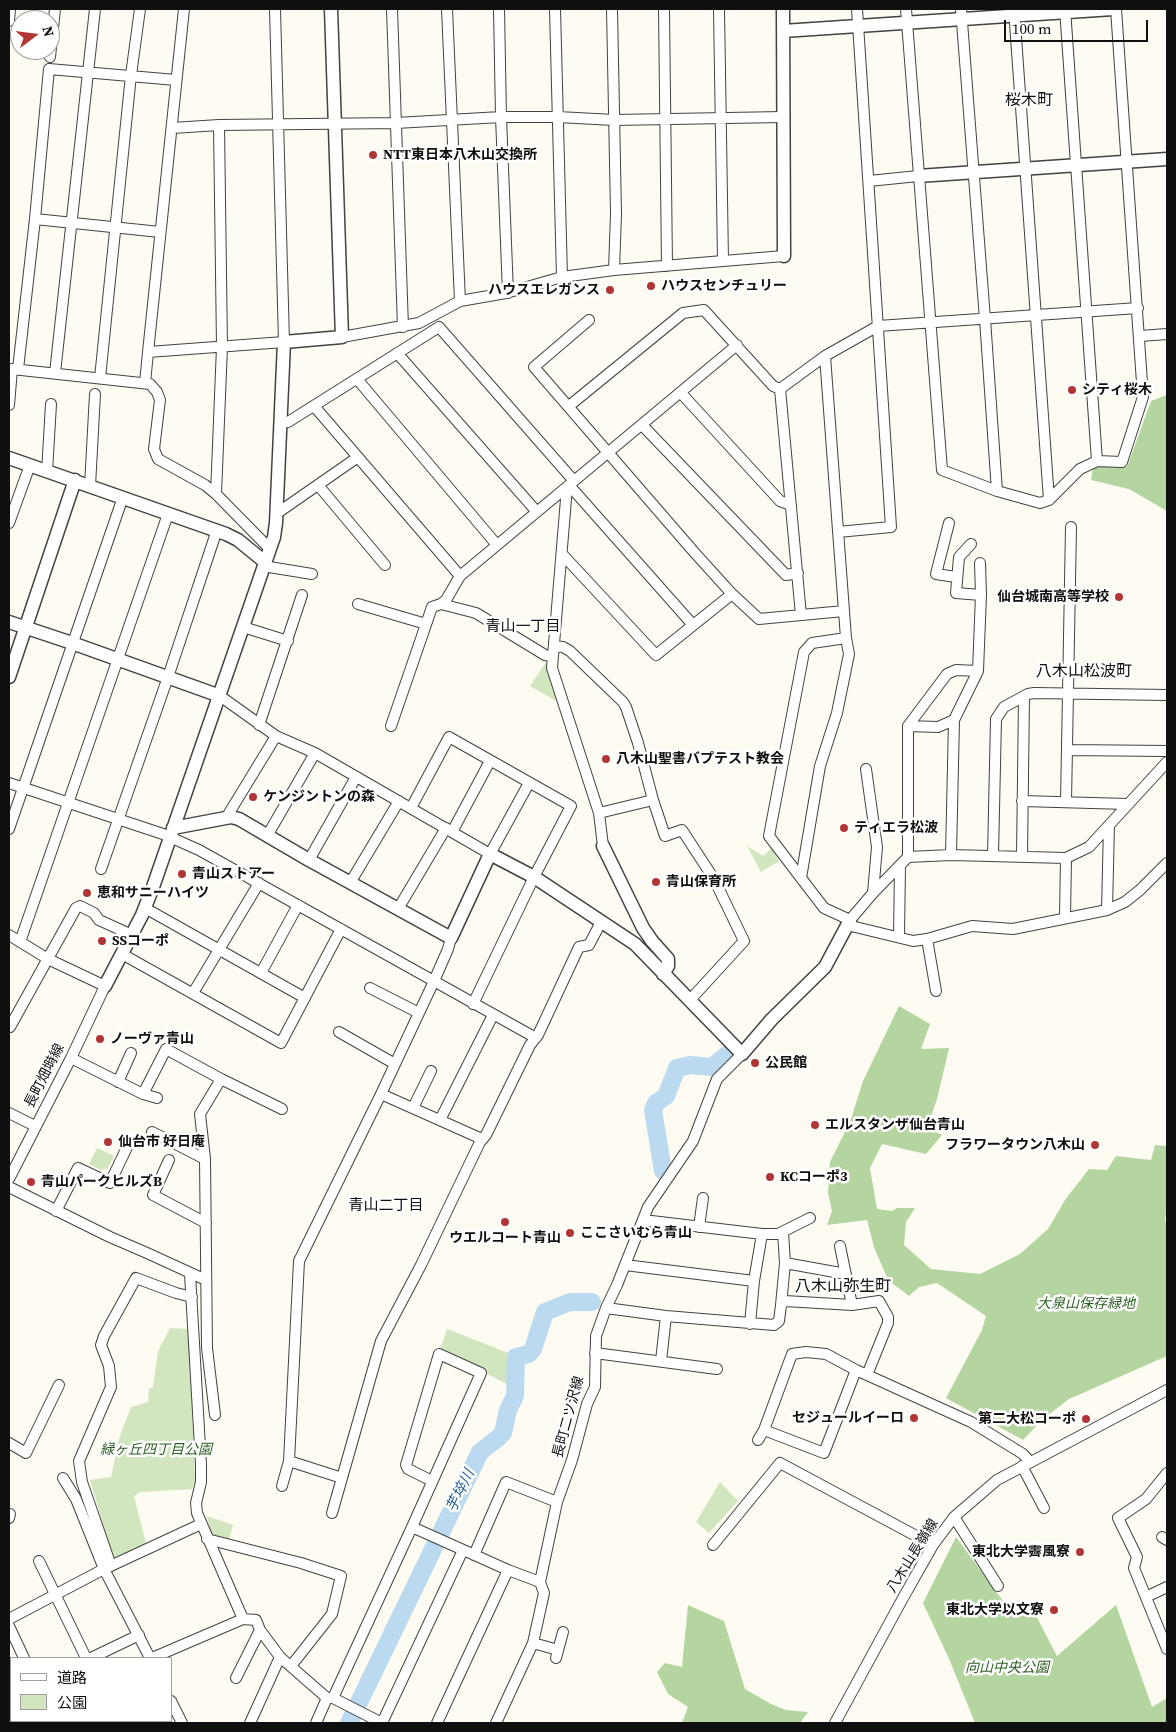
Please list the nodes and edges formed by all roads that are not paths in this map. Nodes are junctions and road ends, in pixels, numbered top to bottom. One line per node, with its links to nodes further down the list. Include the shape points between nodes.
1 (10, 9): 21 (street)
2 (95, 9): 25 (street)
3 (140, 9): 26 (street)
4 (184, 9): 27 (street)
5 (275, 9): 38 (street)
6 (331, 9): 36 (street)
7 (392, 9): 35 (street)
8 (447, 9): 32 (street)
9 (499, 9): 28 (street)
10 (555, 9): 29 (street)
11 (612, 9): 33 (street)
12 (664, 9): 34 (street)
13 (719, 9): 30 (street)
14 (783, 9): 24 (street)
15 (857, 9): 23 (street)
16 (906, 9): 22 (street)
17 (1114, 9): 18 (street); 41 (street)
18 (1065, 11): 19 (street); 42 (street)
19 (1014, 12): 20 (street); 43 (street)
20 (961, 14): 22 (street); 44 (street)
21 (9, 21)
22 (906, 24): 23 (street); 45 (street)
23 (858, 26): 24 (street); 46 (street)
24 (783, 31): 31 (street)
25 (88, 73): 26 (street); 47 (street, via 49,69); 48 (street)
26 (131, 75): 27 (street); 49 (street)
27 (176, 80): 39 (street)
28 (501, 117): 29 (street); 32 (street); 56 (street)
29 (558, 117): 33 (street); 55 (street)
30 (721, 117): 31 (street); 34 (street); 52 (street)
31 (783, 117): 51 (street)
32 (452, 120): 35 (street); 57 (street)
33 (614, 120): 34 (street); 54 (street)
34 (665, 120): 53 (street)
35 (396, 123): 36 (street); 65 (street)
36 (334, 124): 38 (street); 68 (street)
37 (218, 125): 38 (street); 39 (street); 71 (street)
38 (279, 125): 69 (street)
39 (172, 128): 50 (street)
40 (1167, 159): 41 (street)
41 (1127, 162): 42 (street); 58 (street)
42 (1076, 165): 43 (street); 59 (street)
43 (1025, 169): 44 (street); 60 (street)
44 (973, 173): 45 (street); 61 (street)
45 (918, 176): 46 (street); 63 (street)
46 (869, 181): 64 (street)
47 (35, 219): 48 (street); 75 (street)
48 (73, 222): 49 (street); 76 (street)
49 (114, 227): 50 (street); 77 (street)
50 (160, 232): 72 (street)
51 (784, 256): 52 (street)
52 (723, 261): 53 (street)
53 (667, 266): 54 (street)
54 (614, 270): 55 (street)
55 (562, 277): 56 (street)
56 (508, 293): 57 (street)
57 (460, 301): 65 (street, via 419,324)
58 (1138, 308): 59 (street); 67 (street)
59 (1087, 312): 60 (street); 92 (street)
60 (1036, 315): 61 (street); 102 (street)
61 (985, 319): 63 (street); 99 (street)
62 (588, 320): 86 (street, via 534,367)
63 (929, 322): 64 (street); 99 (street, via 942,470)
64 (878, 326): 74 (street); 111 (street, via 891,527)
65 (404, 327): 68 (street)
66 (1167, 334): 67 (street)
67 (1140, 336): 92 (street, via 1143,398 1122,462)
68 (342, 337): 69 (street)
69 (284, 342): 71 (street); 87 (street)
70 (737, 345): 80 (street, via 773,386); 81 (street); 86 (street, via 704,310 683,313)
71 (222, 347): 72 (street); 100 (street)
72 (148, 352): 79 (street)
73 (397, 353): 78 (street); 96 (street, via 439,327); 104 (street)
74 (825, 356): 80 (street); 111 (street)
75 (18, 369): 76 (street); 84 (street, via 12,368)
76 (55, 373): 77 (street)
77 (100, 378): 79 (street)
78 (357, 379): 85 (street); 113 (street)
79 (145, 383): 100 (street, via 150,384 160,400 154,449 158,459)
80 (780, 389): 103 (street)
81 (681, 393): 88 (street); 103 (street, via 780,501)
82 (95, 394): 98 (street)
83 (51, 404): 94 (street)
84 (9, 405)
85 (314, 406): 87 (street, via 288,422); 90 (street)
86 (569, 406): 89 (street)
87 (280, 423): 106 (street)
88 (642, 425): 89 (street); 119 (street, via 786,575)
89 (608, 452): 96 (street); 123 (street)
90 (358, 457): 97 (street); 121 (street)
91 (9, 458): 93 (street)
92 (1096, 461): 102 (street, via 1080,469)
93 (30, 466): 94 (street); 107 (street)
94 (47, 472): 95 (street)
95 (75, 480): 98 (street); 134 (street)
96 (570, 484): 104 (street); 115 (street); 132 (street)
97 (318, 485): 106 (street); 118 (street)
98 (90, 486): 101 (street)
99 (996, 490): 102 (street, via 1040,503)
100 (216, 494): 114 (street)
101 (122, 497): 105 (street); 137 (street)
102 (1049, 500)
103 (791, 505): 119 (street)
104 (537, 512): 113 (street)
105 (168, 514): 110 (street); 139 (street)
106 (276, 514): 114 (street)
107 (9, 524)
108 (949, 524): 122 (street, via 936,574)
109 (1071, 527): 143 (street)
110 (217, 530): 117 (street, via 238,540); 142 (street)
111 (838, 532): 128 (street)
112 (971, 544): 122 (street, via 959,557)
113 (497, 545): 121 (street)
114 (270, 549): 117 (street)
115 (562, 554): 132 (street, via 656,655); 138 (street)
116 (980, 563): 125 (street)
117 (264, 564): 120 (street); 133 (street)
118 (385, 565)
119 (798, 573): 129 (street)
120 (312, 574)
121 (460, 576): 127 (street)
122 (956, 577): 125 (street, via 956,593)
123 (732, 594): 129 (street, via 759,619); 132 (street)
124 (302, 595): 136 (street)
125 (981, 595): 140 (street)
126 (358, 604): 131 (street)
127 (441, 604): 131 (street, via 432,607); 138 (street, via 476,613 545,655)
128 (844, 611): 129 (street); 135 (street)
129 (801, 615)
130 (9, 622): 134 (street)
131 (426, 624): 149 (street)
132 (693, 625)
133 (243, 627): 136 (street); 145 (street)
134 (26, 628): 137 (street); 141 (street)
135 (846, 638): 189 (street, via 849,654 837,713 820,766); 189 (street, via 812,643 804,652 769,836)
136 (288, 641): 148 (street)
137 (72, 642): 139 (street); 161 (street)
138 (554, 651): 162 (street, via 563,647 570,651 623,702); 169 (street, via 552,668)
139 (118, 660): 142 (street); 166 (street)
140 (978, 671): 147 (street); 150 (street, via 956,670 947,674)
141 (9, 676)
142 (168, 676): 145 (street); 171 (street)
143 (1068, 693): 144 (street); 146 (street, via 1034,693); 152 (street)
144 (1167, 695)
145 (220, 696): 148 (street); 175 (street)
146 (1024, 697): 164 (street); 180 (street, via 1004,707 996,719)
147 (954, 720): 150 (street, via 938,727); 179 (street)
148 (259, 725): 151 (street)
149 (390, 726)
150 (908, 726): 182 (street)
151 (276, 736): 154 (street); 170 (street)
152 (1067, 750): 153 (street); 165 (street)
153 (1167, 751)
154 (315, 753): 158 (street); 176 (street)
155 (490, 760): 160 (street); 168 (street, via 449,737); 174 (street)
156 (1167, 762): 167 (street)
157 (866, 768): 192 (street, via 877,847)
158 (356, 777): 163 (street); 184 (street)
159 (9, 783): 161 (street)
160 (529, 783): 178 (street); 188 (street, via 572,806)
161 (23, 788): 166 (street); 173 (street)
162 (653, 800): 169 (street); 218 (street, via 665,836 682,830 714,879 744,941)
163 (399, 801): 168 (street); 191 (street)
164 (1022, 801): 165 (street); 181 (street)
165 (1066, 802): 167 (street)
166 (69, 803): 171 (street); 206 (street)
167 (1127, 804): 172 (street)
168 (411, 808): 174 (street)
169 (599, 813): 177 (street)
170 (226, 818): 175 (street); 176 (street, via 239,820)
171 (119, 820): 175 (street); 187 (street)
172 (1109, 825): 183 (street, via 1089,846); 196 (street)
173 (9, 829)
174 (449, 830): 178 (street); 195 (street)
175 (171, 833): 190 (street); 194 (street)
176 (267, 836): 184 (street)
177 (603, 846): 211 (street, via 643,928 668,959)
178 (490, 854): 188 (street); 204 (street)
179 (951, 855): 180 (street); 182 (street)
180 (993, 856): 181 (street)
181 (1022, 856): 183 (street)
182 (908, 857): 186 (street)
183 (1066, 858): 197 (street)
184 (309, 860): 191 (street)
185 (1167, 863): 196 (street, via 1125,902)
186 (900, 866): 192 (street); 203 (street)
187 (101, 869)
188 (534, 877): 198 (street); 219 (street)
189 (802, 878): 199 (street, via 824,908)
190 (259, 883): 193 (street); 207 (street)
191 (350, 883): 195 (street)
192 (873, 893): 199 (street)
193 (298, 906): 200 (street); 210 (street)
194 (145, 908): 202 (street); 207 (street)
195 (398, 909): 204 (street)
196 (1107, 910): 197 (street)
197 (1064, 917): 205 (street, via 1013,928 972,926)
198 (601, 922): 211 (street, via 635,944); 224 (street, via 589,945 579,947)
199 (849, 923): 203 (street); 226 (street, via 825,967)
200 (341, 929): 212 (street); 217 (street)
201 (9, 935): 206 (street)
202 (132, 935): 208 (street); 209 (street, via 80,906)
203 (899, 937): 205 (street, via 913,941)
204 (451, 938): 212 (street)
205 (927, 938): 215 (street)
206 (20, 942): 209 (street)
207 (219, 949): 210 (street); 216 (street)
208 (122, 954): 213 (street); 216 (street)
209 (48, 959): 213 (street); 222 (street)
210 (261, 973): 217 (street)
211 (663, 974): 218 (street)
212 (434, 981): 219 (street); 220 (street)
213 (105, 986): 227 (street, 長町畑塒線)
214 (370, 988): 220 (street)
215 (936, 991)
216 (193, 993): 217 (street, via 281,1043)
217 (305, 998)
218 (690, 1000): 226 (street)
219 (473, 1004): 221 (street)
220 (419, 1013): 228 (street)
221 (493, 1015): 224 (street); 238 (street)
222 (9, 1027)
223 (339, 1032): 228 (street)
224 (536, 1038): 241 (street)
225 (131, 1053): 231 (street)
226 (742, 1054): 250 (street, 長町二ツ沢線, via 717,1079 693,1141 648,1207)
227 (71, 1058): 231 (street); 239 (street, 長町畑塒線)
228 (395, 1064): 233 (street)
229 (431, 1072): 235 (street)
230 (221, 1079): 232 (street, via 166,1049); 236 (street); 243 (street, via 200,1114)
231 (118, 1082): 232 (street)
232 (143, 1094): 234 (street)
233 (381, 1094): 235 (street); 279 (street, via 299,1261)
234 (157, 1098)
235 (413, 1108): 238 (street)
236 (282, 1109)
237 (9, 1113): 239 (street)
238 (440, 1120): 241 (street)
239 (35, 1126): 245 (street, 長町畑塒線)
240 (152, 1132): 243 (street)
241 (482, 1139): 283 (street, via 381,1340)
242 (128, 1145): 248 (street, via 110,1183 78,1168)
243 (205, 1159): 251 (street)
244 (169, 1160): 251 (street, via 153,1195)
245 (9, 1179)
246 (9, 1187): 248 (street)
247 (703, 1198): 252 (street)
248 (56, 1211): 258 (street)
249 (810, 1218): 253 (street)
250 (643, 1220): 252 (street); 257 (street, 長町二ツ沢線)
251 (206, 1224): 260 (street)
252 (699, 1227): 254 (street)
253 (783, 1232): 254 (street); 256 (street)
254 (762, 1234): 261 (street)
255 (840, 1246): 259 (street)
256 (785, 1263): 259 (street); 263 (street)
257 (625, 1265): 261 (street); 265 (street, 長町二ツ沢線)
258 (190, 1274): 260 (street); 262 (street)
259 (846, 1274): 264 (street)
260 (206, 1280): 275 (street, via 207,1348)
261 (754, 1281): 267 (street)
262 (192, 1297): 292 (street, via 201,1464 196,1503); 300 (street, via 136,1278 101,1345 109,1366 110,1387 79,1461 82,1482)
263 (781, 1305): 264 (street, via 785,1301); 267 (street, via 774,1325)
264 (852, 1305): 272 (street, via 879,1301 888,1317)
265 (606, 1308): 266 (street); 268 (street, 長町二ツ沢線, via 596,1336)
266 (666, 1316): 267 (street); 269 (street)
267 (750, 1324)
268 (595, 1353): 269 (street); 286 (street, 長町二ツ沢線, via 595,1387 584,1412)
269 (660, 1361): 270 (street)
270 (717, 1369)
271 (856, 1370): 272 (street); 276 (street, via 826,1354 792,1354); 276 (street, via 824,1454)
272 (867, 1375): 280 (street, via 971,1422 1023,1454)
273 (59, 1385): 278 (street, via 26,1453)
274 (1167, 1390): 280 (street, 八木山長嶺線)
275 (215, 1415)
276 (764, 1430): 277 (street)
277 (758, 1440)
278 (9, 1443)
279 (289, 1461): 283 (street); 285 (street)
280 (1026, 1464): 287 (street); 290 (street, 八木山長嶺線, via 997,1480)
281 (1167, 1473): 306 (street, via 1146,1499 1118,1518 1137,1557 1134,1568)
282 (63, 1478): 300 (street, via 80,1506)
283 (342, 1478): 288 (street)
284 (432, 1481): 284 (street, via 481,1373 439,1354 406,1465); 293 (street)
285 (282, 1486)
286 (558, 1502): 298 (street, via 506,1482); 302 (street, 長町二ツ沢線)
287 (1044, 1508)
288 (332, 1513)
289 (9, 1514): 291 (street)
290 (954, 1517): 296 (street, 八木山長嶺線); 303 (street)
291 (9, 1518)
292 (201, 1524): 294 (street); 300 (street)
293 (412, 1527): 297 (street); 323 (street)
294 (207, 1539): 308 (street); 321 (street, via 341,1576 332,1614)
295 (713, 1545): 296 (street, via 780,1463)
296 (933, 1545): 331 (street, 八木山長嶺線)
297 (463, 1550): 298 (street); 328 (street)
298 (474, 1555): 301 (street)
299 (39, 1561): 305 (street)
300 (108, 1568): 305 (street); 312 (street)
301 (508, 1570): 302 (street); 329 (street)
302 (540, 1582): 313 (street, 長町二ツ沢線, via 544,1593)
303 (998, 1586)
304 (1167, 1588): 306 (street)
305 (56, 1594): 307 (street); 316 (street)
306 (1146, 1597): 314 (street)
307 (9, 1619)
308 (242, 1619): 310 (street, via 256,1620); 319 (street)
309 (9, 1626): 315 (street)
310 (260, 1630): 320 (street); 322 (street)
311 (563, 1632): 313 (street, via 557,1654)
312 (139, 1635): 317 (street); 318 (street)
313 (534, 1643): 330 (street, 長町二ツ沢線)
314 (1167, 1650)
315 (24, 1657)
316 (86, 1657)
317 (92, 1657)
318 (150, 1657)
319 (153, 1657)
320 (280, 1657): 321 (street); 326 (street)
321 (291, 1666): 323 (street)
322 (236, 1678)
323 (330, 1698): 327 (street); 328 (street)
324 (172, 1704): 325 (street)
325 (182, 1723)
326 (250, 1723)
327 (316, 1723)
328 (382, 1723)
329 (437, 1723)
330 (496, 1723)
331 (836, 1723)

